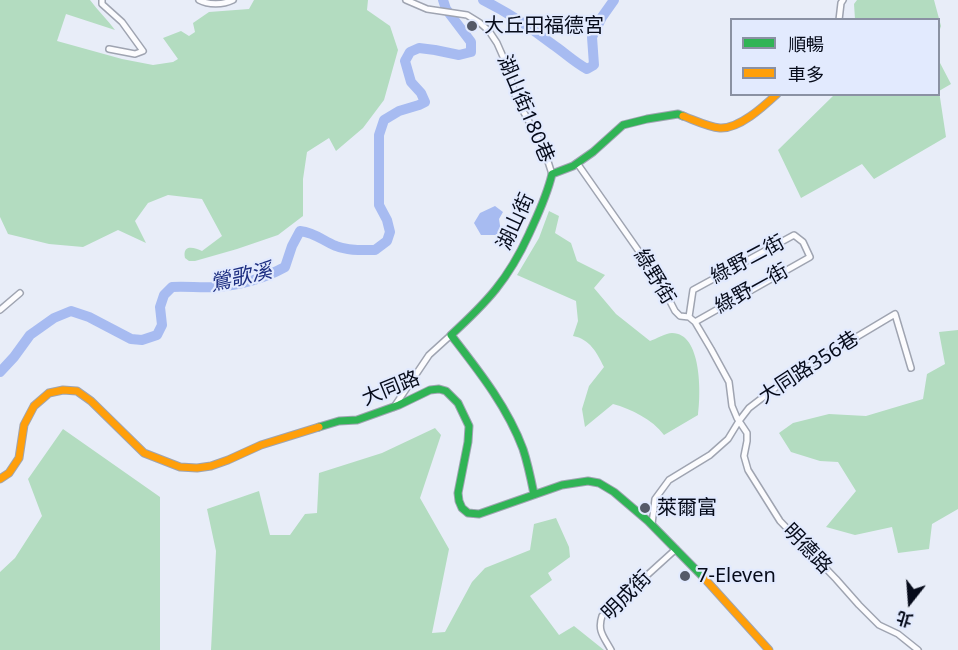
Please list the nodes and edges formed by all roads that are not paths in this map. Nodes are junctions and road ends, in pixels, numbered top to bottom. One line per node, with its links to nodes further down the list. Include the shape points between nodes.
1 (102, 0): 7 (street, via 143,51 135,54)
2 (199, 0): 3 (street)
3 (233, 0)
4 (406, 0): 10 (street, 湖山街180巷, via 427,9 467,15 489,31)
5 (843, 0): 6 (street)
6 (839, 18)
7 (109, 49)
8 (775, 96): 9 (street, 湖山街, via 733,127 718,128 678,114 623,125)
9 (577, 163): 10 (street, 湖山街); 14 (street, 綠野街, via 659,280 675,310 680,316)
10 (552, 174): 16 (street, 湖山街, via 538,218 515,264 481,308)
11 (794, 235): 14 (street, 綠野二街, via 693,290); 15 (street, 綠野一街, via 803,242 810,257)
12 (20, 293): 13 (street)
13 (0, 310)
14 (689, 317): 15 (street, 綠野街)
15 (695, 322): 19 (street, 綠野街, via 729,382 732,406)
16 (451, 335): 18 (street, via 429,355); 21 (street, via 499,400 526,455)
17 (911, 368): 19 (street, 大同路356巷, via 895,314 779,385)
18 (394, 406): 20 (street, 大同路, via 357,420 326,424 197,468 180,467 144,453 91,401 77,391 63,390 49,393 34,406 24,425 19,458); 21 (street, 大同路, via 439,389 458,403 469,426 458,501 467,513 482,513)
19 (739, 420): 22 (street, 大同路356巷, via 729,439 669,480 655,499); 26 (street, 明德路, via 747,433 744,456 748,470 780,521 879,625)
20 (0, 479)
21 (534, 494): 22 (street, 大同路, via 580,482 600,483)
22 (652, 524): 23 (street, 大同路)
23 (676, 549): 24 (street, 明成街, via 602,616 600,630); 25 (street, 大同路)
24 (611, 650)
25 (769, 650)
26 (918, 650)

